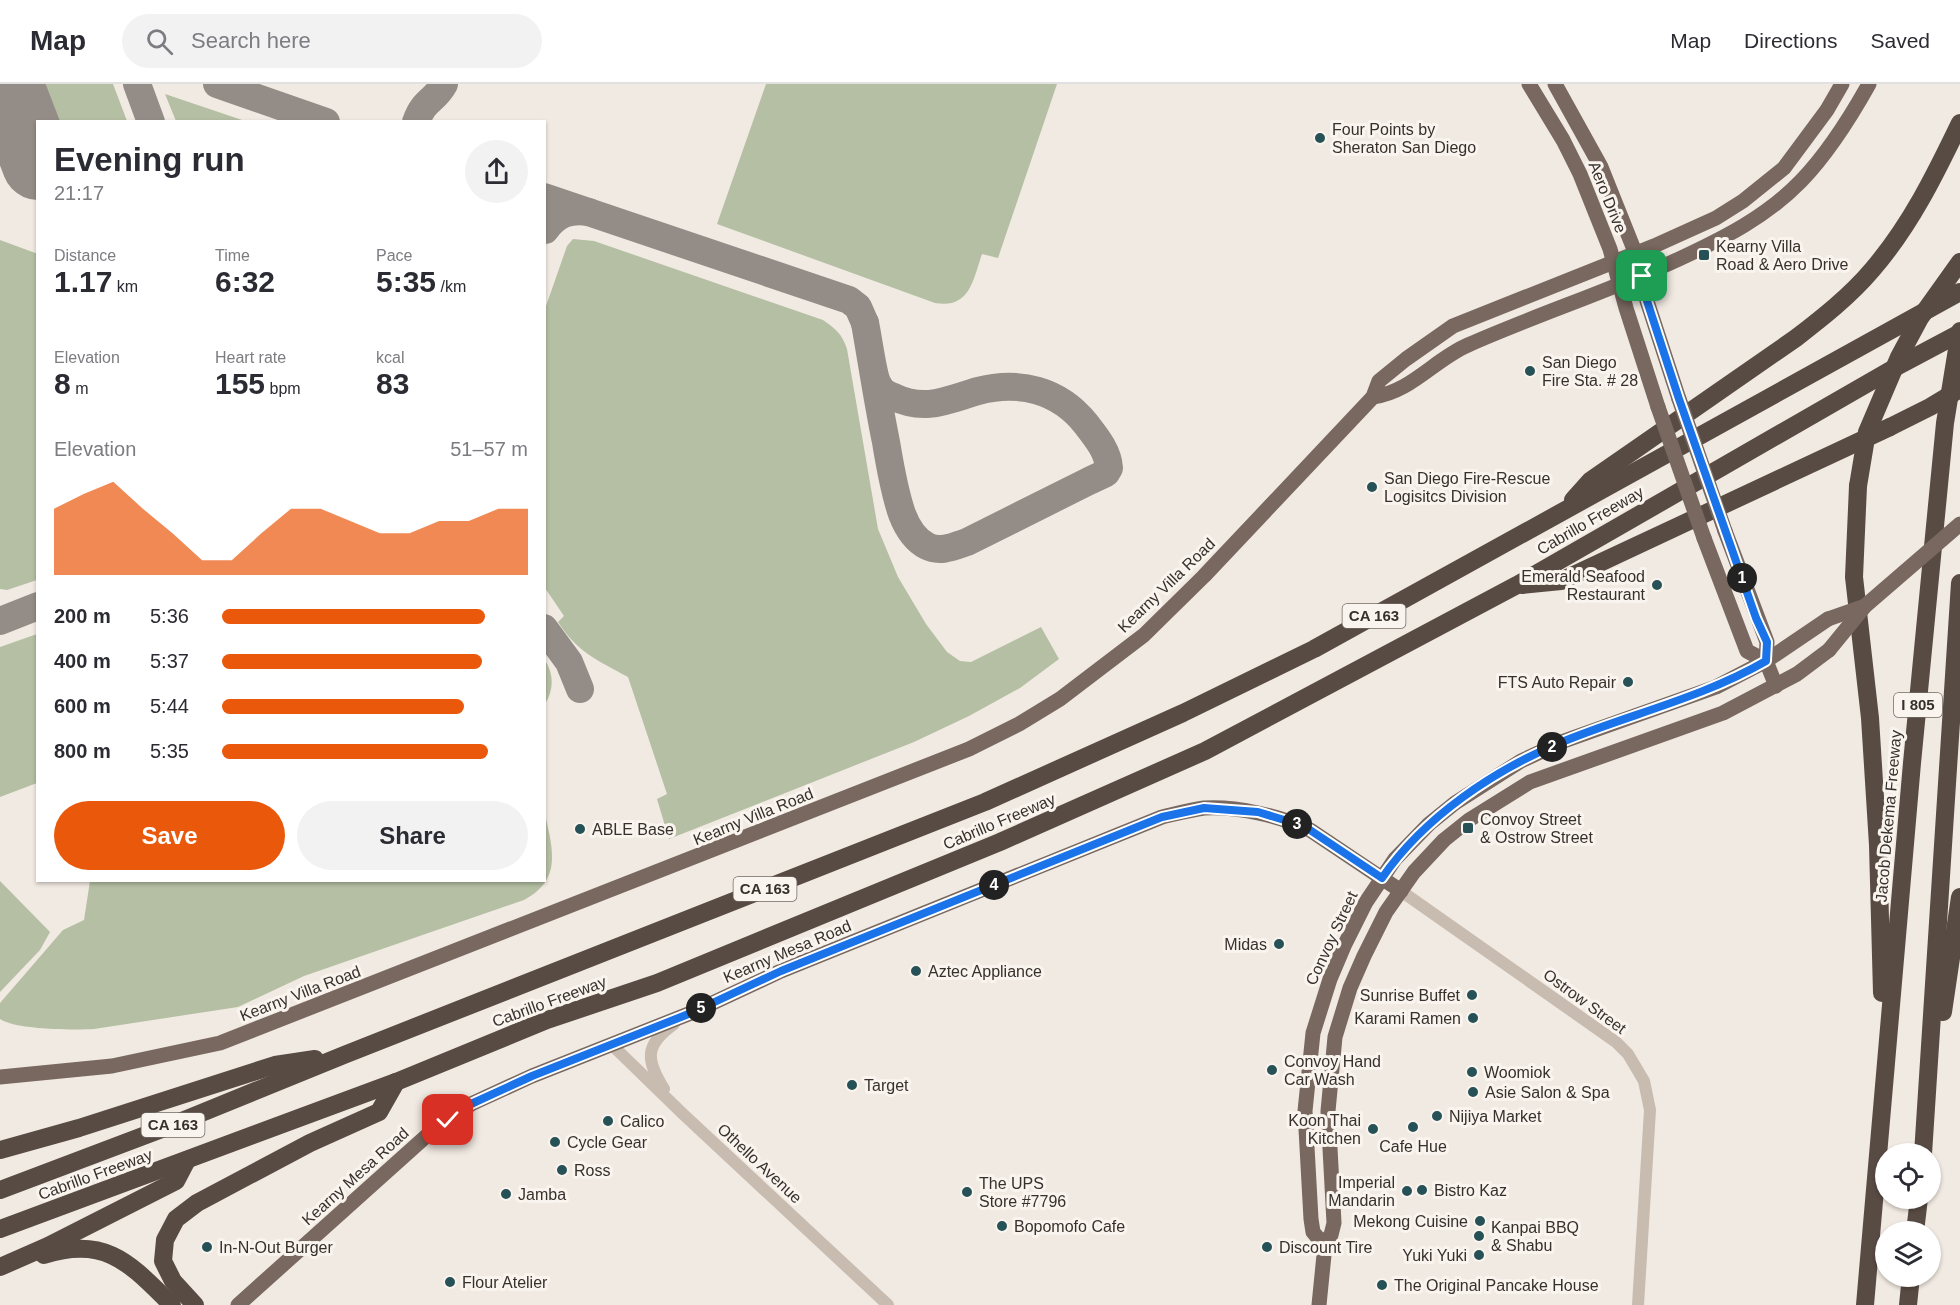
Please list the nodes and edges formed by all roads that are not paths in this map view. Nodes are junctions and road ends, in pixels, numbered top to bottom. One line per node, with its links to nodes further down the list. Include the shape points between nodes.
1 (1529, 84): 7 (main road, Aero Drive, via 1580,174)
2 (1555, 84): 6 (main road, Aero Drive, via 1601,167)
3 (1842, 84): 6 (main road, Kearny Villa Road, via 1784,168 1764,186 1716,218)
4 (1869, 84): 9 (main road, Kearny Villa Road, via 1846,123 1802,180 1781,200 1730,236)
5 (1960, 123): 15 (highway, via 1912,217 1872,271 1796,338 1590,481)
6 (1635, 252): 7 (main road, Kearny Villa Road); 9 (main road, Aero Drive)
7 (1614, 262): 10 (main road, Aero Drive); 14 (main road, Kearny Villa Road, via 1453,326 1379,381)
8 (1960, 262): 29 (highway, bridge, via 1920,318 1899,357 1867,432 1858,486 1854,577 1871,729)
9 (1642, 276): 10 (main road, Kearny Villa Road); 20 (main road, Aero Drive, bridge, via 1679,399 1767,642)
10 (1620, 285): 14 (main road, Kearny Villa Road, via 1464,346 1390,395); 20 (main road, Aero Drive, bridge, via 1658,407 1747,651)
11 (1960, 292): 15 (highway, Cabrillo Freeway / CA 163, bridge)
12 (1960, 332): 18 (highway, Cabrillo Freeway / CA 163, bridge); 29 (highway, Jacob Dekema Freeway / I 805, via 1944,434)
13 (1960, 389): 18 (highway, bridge, via 1890,428 1561,581)
14 (1373, 397): 28 (main road, Kearny Villa Road, via 1144,635 1060,699 969,749 220,1043 112,1066)
15 (1561, 513): 27 (highway, Cabrillo Freeway / CA 163, via 1314,649 986,802)
16 (1960, 524): 19 (main road, bridge)
17 (1960, 583): 33 (highway, I 805)
18 (1517, 585): 30 (highway, Cabrillo Freeway / CA 163, via 1205,751 1104,797 657,983 547,1020)
19 (1865, 606): 20 (main road, Convoy Street, bridge, via 1828,618); 21 (main road, Convoy Street, bridge, via 1829,650)
20 (1766, 661): 21 (main road, Aero Drive); 22 (main road, Convoy Street, via 1716,687 1564,741 1521,761 1429,824)
21 (1776, 686): 23 (main road, Convoy Street, via 1723,712 1530,782 1444,840)
22 (1382, 878): 23 (main road, Kearny Mesa Road); 25 (main road, Kearny Mesa Road, via 1294,823 1258,812 1204,808 1162,817 781,971); 40 (main road, Convoy Street, via 1344,946 1313,1033 1305,1111 1311,1219 1313,1232)
23 (1401, 891): 40 (main road, Convoy Street, via 1364,956 1335,1037 1328,1112 1334,1223); 48 (street, Ostrow Street, via 1628,1054 1644,1082 1650,1110)
24 (1960, 897): 34 (highway)
25 (691, 1013): 26 (main road, Kearny Mesa Road); 31 (street, via 661,1033 650,1054 656,1077)
26 (612, 1045): 31 (street, Othello Avenue); 45 (main road, Kearny Mesa Road, via 471,1104 432,1131)
27 (344, 1055): 32 (highway, via 275,1065); 38 (highway, Cabrillo Freeway / CA 163, via 167,1128)
28 (0, 1077)
29 (1885, 1080): 49 (highway, Jacob Dekema Freeway / I 805)
30 (396, 1082): 36 (highway, Cabrillo Freeway / CA 163); 44 (highway, via 379,1112 196,1203 176,1219 165,1240 164,1262 173,1281)
31 (678, 1110): 46 (street, Othello Avenue)
32 (79, 1128): 35 (highway); 37 (highway)
33 (1923, 1143)
34 (1924, 1143)
35 (0, 1150)
36 (187, 1160): 39 (highway, Cabrillo Freeway / CA 163); 41 (highway, via 176,1181)
37 (0, 1161)
38 (0, 1190)
39 (0, 1229)
40 (1323, 1244): 47 (main road, Convoy Street)
41 (0, 1269): 43 (highway, via 59,1252 104,1252 136,1270)
42 (1910, 1287): 50 (highway)
43 (172, 1305)
44 (195, 1305)
45 (238, 1305)
46 (888, 1305)
47 (1319, 1305)
48 (1638, 1305)
49 (1865, 1305)
50 (1908, 1305)

